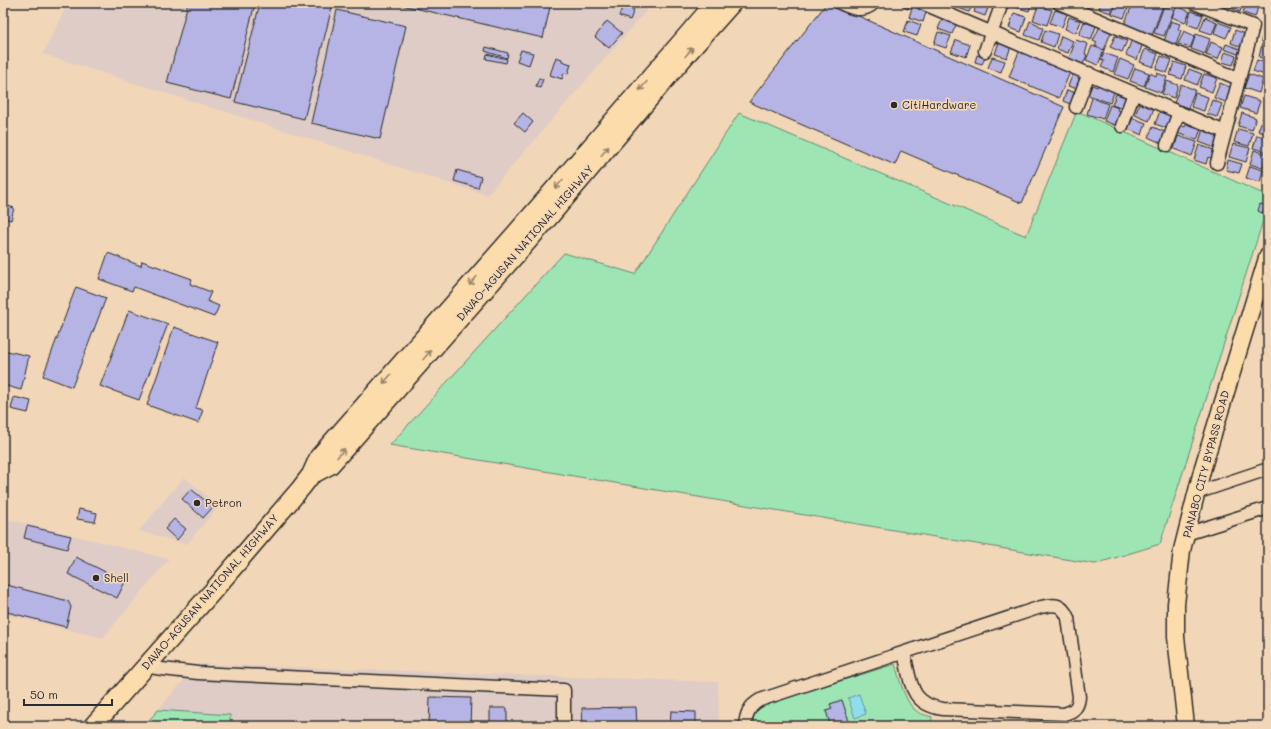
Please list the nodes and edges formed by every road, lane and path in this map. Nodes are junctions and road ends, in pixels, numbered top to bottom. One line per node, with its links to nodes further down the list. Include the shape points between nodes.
1 (715, 3): 20 (highway, DAVAO-AGUSAN NATIONAL HIGHWAY, one-way to 20)
2 (732, 3): 20 (highway, DAVAO-AGUSAN NATIONAL HIGHWAY, one-way to 2)
3 (840, 3): 4 (street, via 860,10)
4 (874, 3)
5 (922, 3): 9 (street)
6 (1002, 3): 9 (street)
7 (1059, 3): 12 (street)
8 (1194, 3): 12 (street, via 1253,26)
9 (991, 32): 10 (street); 11 (street)
10 (985, 51)
11 (1089, 74): 13 (street); 14 (street)
12 (1239, 80): 17 (street)
13 (1134, 93): 15 (street); 16 (street)
14 (1076, 107)
15 (1179, 112): 17 (street); 18 (street)
16 (1122, 126)
17 (1225, 132): 19 (street)
18 (1167, 145)
19 (1217, 163)
20 (544, 212): 27 (highway, DAVAO-AGUSAN NATIONAL HIGHWAY, via 319,457 311,476)
21 (1268, 255): 23 (main road, PANABO CITY BYPASS ROAD)
22 (1268, 469): 23 (street)
23 (1196, 493): 25 (main road, PANABO CITY BYPASS ROAD)
24 (1268, 508): 25 (street)
25 (1186, 534): 31 (main road, PANABO CITY BYPASS ROAD, via 1176,604 1176,637)
26 (904, 653): 26 (street, via 1041,607 1059,606 1065,610 1068,618 1078,703 1072,712 1064,714 932,707 916,696); 30 (street, via 753,703 746,717)
27 (145, 666): 28 (highway, DAVAO-AGUSAN NATIONAL HIGHWAY); 29 (street, via 198,673 564,690)
28 (93, 726)
29 (564, 726)
30 (745, 726)
31 (1186, 726)

